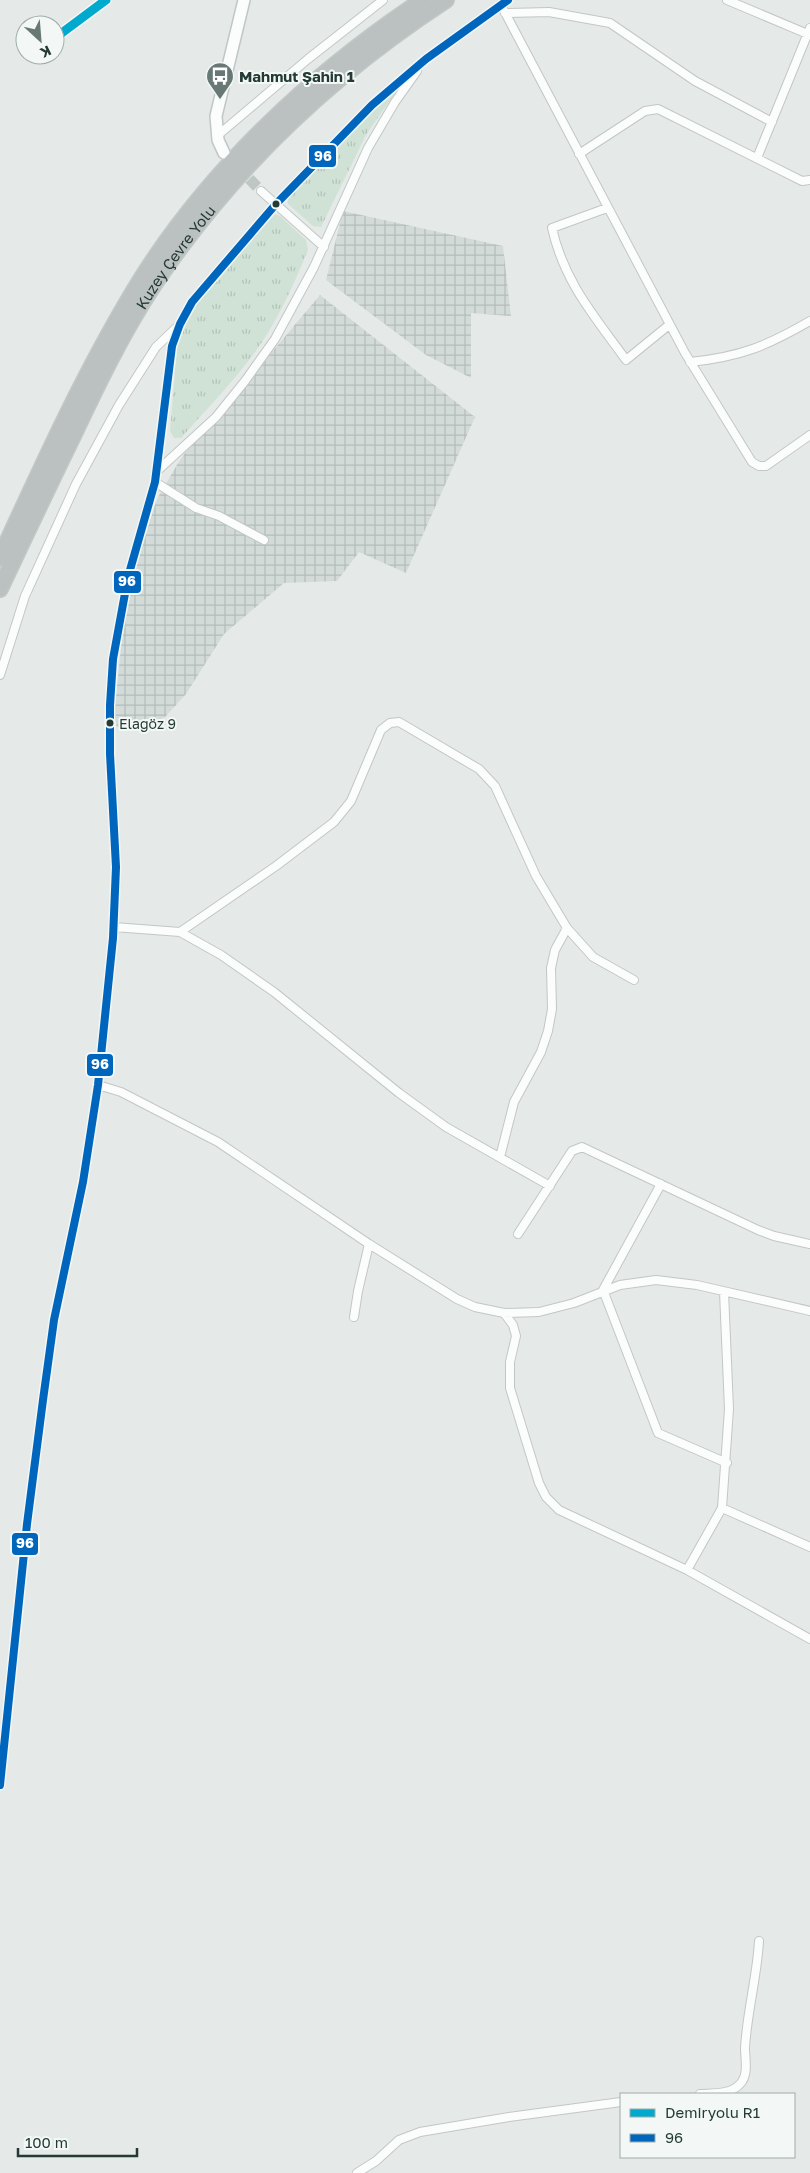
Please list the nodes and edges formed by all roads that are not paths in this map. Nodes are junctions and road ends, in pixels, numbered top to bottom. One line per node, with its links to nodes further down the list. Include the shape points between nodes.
1 (244, 0): 12 (street, via 217,109)
2 (383, 0): 12 (street)
3 (423, 0): 29 (highway, Kuzey Çevre Yolu, via 329,71 268,126 222,174 172,236 108,336)
4 (446, 0): 30 (highway, Kuzey Çevre Yolu, via 379,47 300,113 241,172 182,244 152,287 97,385)
5 (508, 0): 7 (street)
6 (727, 0): 9 (street)
7 (501, 5): 8 (street); 10 (street)
8 (505, 13): 11 (street, via 549,12 610,23 694,81); 14 (street)
9 (809, 32): 11 (street)
10 (426, 59): 18 (street, via 372,105); 20 (street, via 368,148)
11 (772, 122): 15 (street)
12 (218, 136): 13 (street)
13 (224, 154)
14 (579, 154): 15 (street, via 645,111 658,109); 19 (street)
15 (757, 158): 16 (street, via 802,181)
16 (810, 180)
17 (261, 191): 18 (street)
18 (276, 204): 20 (street); 22 (street, via 192,302)
19 (607, 208): 23 (street); 23 (street, via 552,228 578,296 626,360)
20 (324, 247): 26 (street, via 280,331 246,381 200,434)
21 (810, 321): 24 (street, via 758,348)
22 (180, 324): 26 (street, via 170,356); 31 (street, via 156,348 119,405 76,484 25,596)
23 (669, 325): 24 (street)
24 (690, 362): 25 (street, via 754,464 769,464)
25 (810, 435)
26 (156, 472): 27 (street)
27 (155, 482): 28 (street, via 196,508 219,516); 32 (street, via 126,586 111,682 110,754 116,867)
28 (264, 540)
29 (0, 558)
30 (0, 589)
31 (0, 675)
32 (114, 927): 34 (street); 36 (street)
33 (567, 928): 34 (street, via 536,876 490,779 479,769 399,722 386,725 381,730 351,801 334,822); 35 (street, via 592,957); 37 (street, via 555,950 551,968 552,1004 548,1031 541,1052 514,1102)
34 (180, 932): 37 (street, via 221,955 274,992 446,1127)
35 (634, 980)
36 (98, 1085): 41 (street, via 121,1092 218,1142); 53 (street, via 83,1182 54,1320 27,1524)
37 (500, 1157): 39 (street)
38 (661, 1184): 39 (street, via 582,1147 572,1151); 42 (street, via 758,1230); 43 (street)
39 (550, 1186): 40 (street)
40 (518, 1234)
41 (369, 1244): 46 (street, via 457,1299 484,1310); 47 (street)
42 (810, 1244)
43 (603, 1290): 44 (street, via 656,1280 683,1282); 46 (street, via 553,1309); 48 (street, via 658,1433)
44 (724, 1292): 45 (street); 48 (street, via 729,1409)
45 (810, 1311)
46 (504, 1313): 51 (street, via 516,1336 510,1362 510,1388 546,1497 559,1510)
47 (354, 1318)
48 (727, 1463): 49 (street)
49 (722, 1508): 50 (street); 51 (street)
50 (810, 1547)
51 (687, 1570): 52 (street)
52 (810, 1639)
53 (0, 1784)
54 (759, 1941): 55 (street, via 745,2047 745,2076 730,2091)
55 (710, 2093)
56 (620, 2102): 57 (street, via 420,2132 399,2140)
57 (357, 2173)

